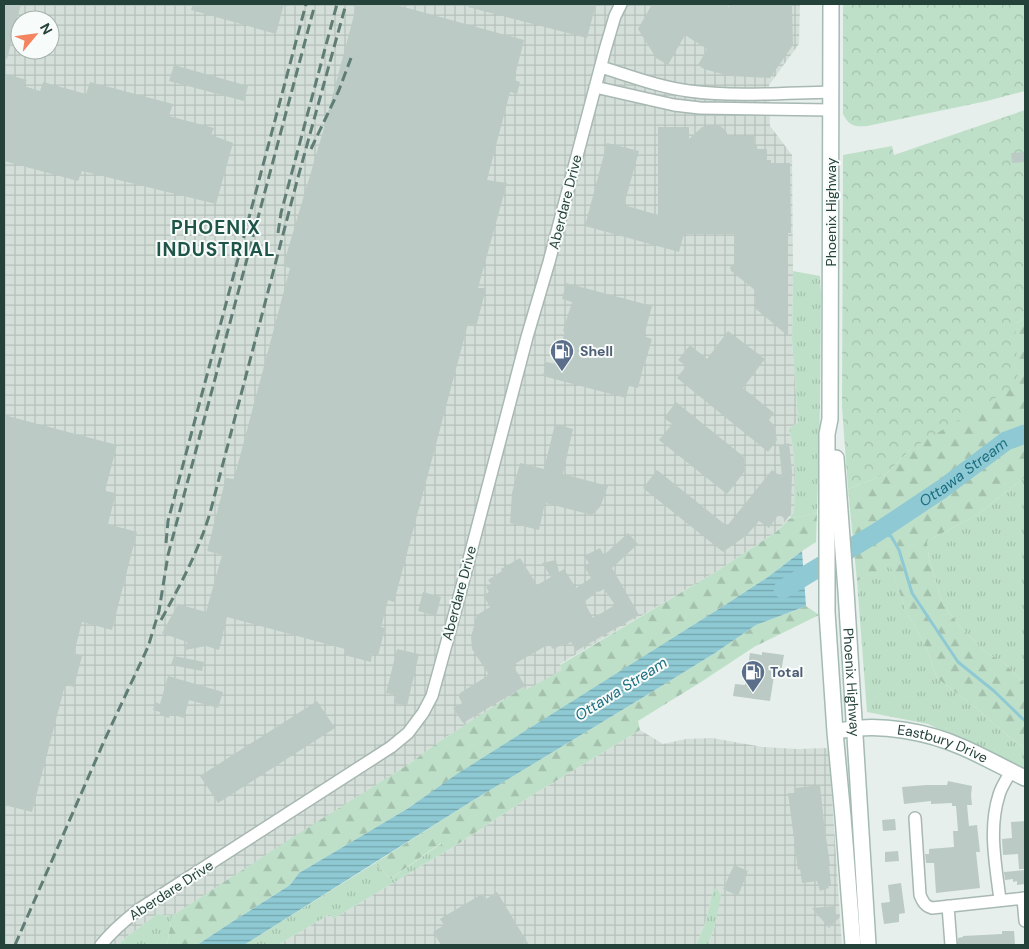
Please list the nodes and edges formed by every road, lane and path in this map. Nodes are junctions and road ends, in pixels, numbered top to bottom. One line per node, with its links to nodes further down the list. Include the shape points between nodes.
1 (621, 4): 3 (street, Aberdare Drive)
2 (831, 4): 5 (main road, Phoenix Highway)
3 (601, 67): 4 (street, Aberdare Drive); 5 (street, via 688,90 739,94)
4 (595, 87): 6 (street, via 700,108); 17 (street, Aberdare Drive, via 432,696 408,733 391,748 138,910)
5 (830, 92): 6 (main road, Phoenix Highway)
6 (831, 110): 7 (main road, Phoenix Highway, via 830,419 834,433)
7 (833, 514): 8 (main road, Phoenix Highway, via 846,591); 9 (main road, Phoenix Highway, via 827,612)
8 (854, 728): 9 (main road, Eastbury Drive); 10 (main road, Eastbury Drive, via 879,728 937,738); 19 (main road, Phoenix Highway)
9 (835, 732): 18 (main road, Phoenix Highway)
10 (1011, 771): 11 (main road, Eastbury Drive); 14 (street, via 999,794 994,818)
11 (1025, 778)
12 (915, 818): 15 (street, via 920,895 926,907)
13 (1024, 898): 14 (street); 16 (street)
14 (1000, 900): 15 (street)
15 (948, 906): 20 (street)
16 (1025, 921)
17 (101, 945)
18 (853, 945)
19 (868, 945)
20 (951, 945)

